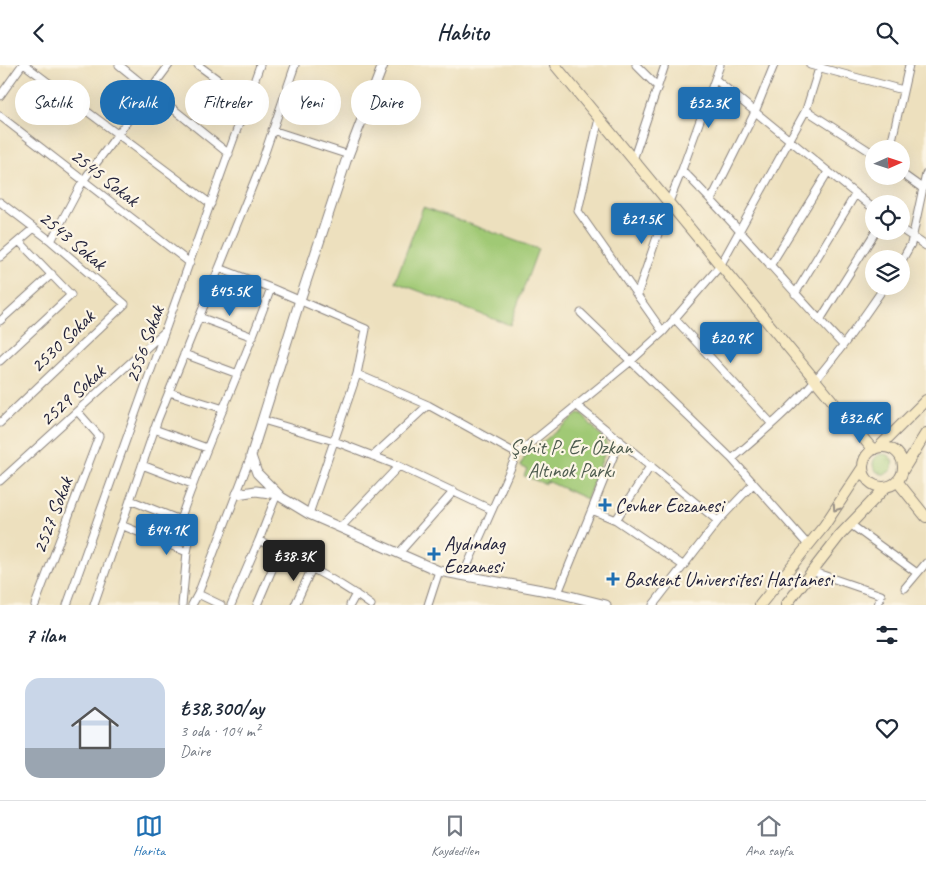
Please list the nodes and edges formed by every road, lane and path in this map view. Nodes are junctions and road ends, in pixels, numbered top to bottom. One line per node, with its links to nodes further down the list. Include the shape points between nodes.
1 (24, 65): 23 (street); 32 (street)
2 (119, 65): 17 (street)
3 (169, 65): 18 (street)
4 (198, 65): 19 (street)
5 (260, 65): 20 (street, 2556 Sokak)
6 (295, 65): 31 (street)
7 (383, 65): 37 (street)
8 (555, 65): 28 (main road)
9 (636, 65): 21 (street)
10 (665, 65): 21 (street)
11 (720, 65): 16 (street)
12 (774, 65): 26 (street)
13 (810, 65): 15 (street)
14 (909, 65): 22 (street)
15 (819, 66): 22 (street); 25 (street)
16 (715, 79): 26 (street); 39 (street)
17 (138, 80)
18 (158, 80)
19 (218, 80)
20 (255, 80)
21 (658, 87): 38 (street)
22 (904, 90): 34 (street)
23 (0, 96)
24 (175, 110): 36 (street)
25 (806, 110): 33 (street); 35 (street)
26 (756, 112): 33 (street); 46 (street)
27 (0, 116): 43 (street, 2545 Sokak)
28 (599, 118): 38 (main road); 67 (street, via 578,211)
29 (124, 125): 32 (street)
30 (239, 125): 36 (street, 2556 Sokak)
31 (272, 130): 37 (street); 63 (street)
32 (117, 135): 43 (street); 50 (street)
33 (790, 140): 40 (street); 52 (street)
34 (892, 140)
35 (865, 148)
36 (229, 154): 50 (street, 2556 Sokak)
37 (349, 155): 69 (street)
38 (633, 160): 48 (main road)
39 (682, 170): 46 (street); 48 (street)
40 (828, 172): 45 (street); 62 (street)
41 (926, 173): 44 (street)
42 (910, 179): 44 (street)
43 (83, 181): 56 (street); 60 (street, 2545 Sokak)
44 (922, 188): 53 (street)
45 (855, 195): 49 (street); 66 (street)
46 (712, 200): 52 (street)
47 (0, 202): 51 (street, 2543 Sokak)
48 (668, 202): 61 (main road); 67 (street)
49 (865, 202)
50 (211, 204): 60 (street, 2556 Sokak)
51 (34, 228): 55 (street); 56 (street, 2543 Sokak)
52 (738, 231): 61 (street); 62 (street)
53 (912, 237): 57 (street); 58 (street)
54 (870, 240): 74 (street)
55 (19, 241): 59 (street); 64 (street)
56 (51, 241): 70 (street, 2543 Sokak)
57 (926, 246)
58 (908, 250)
59 (0, 257)
60 (190, 263): 76 (street, 2556 Sokak)
61 (720, 266): 73 (street); 85 (main road)
62 (770, 266): 66 (street)
63 (219, 268): 65 (street); 72 (street)
64 (52, 274): 75 (street); 81 (street, via 71,295)
65 (271, 288): 69 (street); 78 (street)
66 (795, 294): 74 (street)
67 (637, 295): 77 (street)
68 (879, 295): 79 (street)
69 (300, 300): 84 (street, via 366,329); 92 (street)
70 (125, 304): 93 (street, 2530 Sokak)
71 (581, 313): 82 (street)
72 (199, 317): 78 (street); 80 (street)
73 (674, 318): 77 (street); 94 (street)
74 (820, 320): 79 (street)
75 (0, 321)
76 (166, 331): 91 (street, 2529 Sokak); 146 (street, 2556 Sokak)
77 (663, 332): 82 (street)
78 (253, 337): 83 (street)
79 (843, 345): 85 (street)
80 (184, 354): 83 (street); 86 (street)
81 (0, 361)
82 (631, 361): 89 (street); 104 (street)
83 (238, 374): 90 (street)
84 (358, 374): 88 (street); 98 (street)
85 (815, 380): 94 (street); 100 (main road)
86 (168, 392): 90 (street); 95 (street)
87 (926, 400): 100 (main road)
88 (428, 405): 101 (street); 103 (street)
89 (576, 405): 97 (street); 101 (street)
90 (224, 409): 99 (street)
91 (78, 412): 110 (street, 2529 Sokak); 145 (street, 2527 Sokak, via 99,436)
92 (264, 420): 98 (street); 102 (street)
93 (0, 423)
94 (772, 425): 104 (street)
95 (154, 429): 99 (street); 105 (street)
96 (926, 433): 109 (main road)
97 (620, 440): 106 (street); 119 (street)
98 (334, 441): 103 (street); 121 (street)
99 (208, 448): 113 (street)
100 (876, 448): 108 (main road, via 867,454); 109 (main road, via 892,449 897,453)
101 (517, 454): 120 (street)
102 (251, 456): 116 (street, via 257,473); 117 (street)
103 (373, 456): 107 (street)
104 (732, 459): 112 (street)
105 (142, 465): 113 (street); 118 (street)
106 (651, 465): 124 (street); 125 (street)
107 (399, 466): 115 (street); 128 (street)
108 (863, 467): 114 (main road, via 867,480); 130 (main road, one-way to 130)
109 (903, 470): 111 (main road)
110 (0, 481)
111 (897, 481): 114 (main road); 122 (main road)
112 (753, 484): 125 (street); 130 (street)
113 (192, 485): 123 (street)
114 (886, 487): 127 (main road)
115 (454, 491): 120 (street); 133 (street)
116 (277, 493): 117 (street, via 256,491); 121 (street); 129 (street)
117 (237, 494): 143 (street)
118 (130, 500): 123 (street); 126 (street)
119 (592, 509): 124 (street); 142 (street)
120 (492, 510): 140 (street)
121 (309, 514): 128 (street)
122 (926, 517)
123 (180, 520): 132 (street, via 188,527 190,536)
124 (616, 520): 135 (street)
125 (718, 521): 135 (street)
126 (121, 525): 132 (street); 147 (street)
127 (850, 525): 138 (main road); 139 (street)
128 (341, 527): 133 (street)
129 (259, 539): 131 (street); 151 (street)
130 (808, 545): 159 (main road)
131 (280, 551): 136 (street); 152 (street)
132 (187, 553): 148 (street)
133 (399, 553): 137 (street)
134 (926, 563): 139 (street)
135 (684, 566): 158 (street)
136 (312, 568): 144 (street); 153 (street)
137 (439, 571): 140 (street); 156 (street)
138 (811, 571): 160 (main road); 161 (street, via 881,595)
139 (917, 573): 141 (street)
140 (463, 575): 142 (street)
141 (905, 588)
142 (558, 593): 157 (street)
143 (198, 594): 149 (street); 150 (street)
144 (356, 594): 154 (street); 155 (street)
145 (35, 605)
146 (67, 605)
147 (94, 605)
148 (182, 605)
149 (192, 605)
150 (221, 605)
151 (231, 605)
152 (257, 605)
153 (296, 605)
154 (350, 605)
155 (371, 605)
156 (428, 605)
157 (606, 605)
158 (653, 605)
159 (760, 605)
160 (786, 605)
161 (878, 605)

